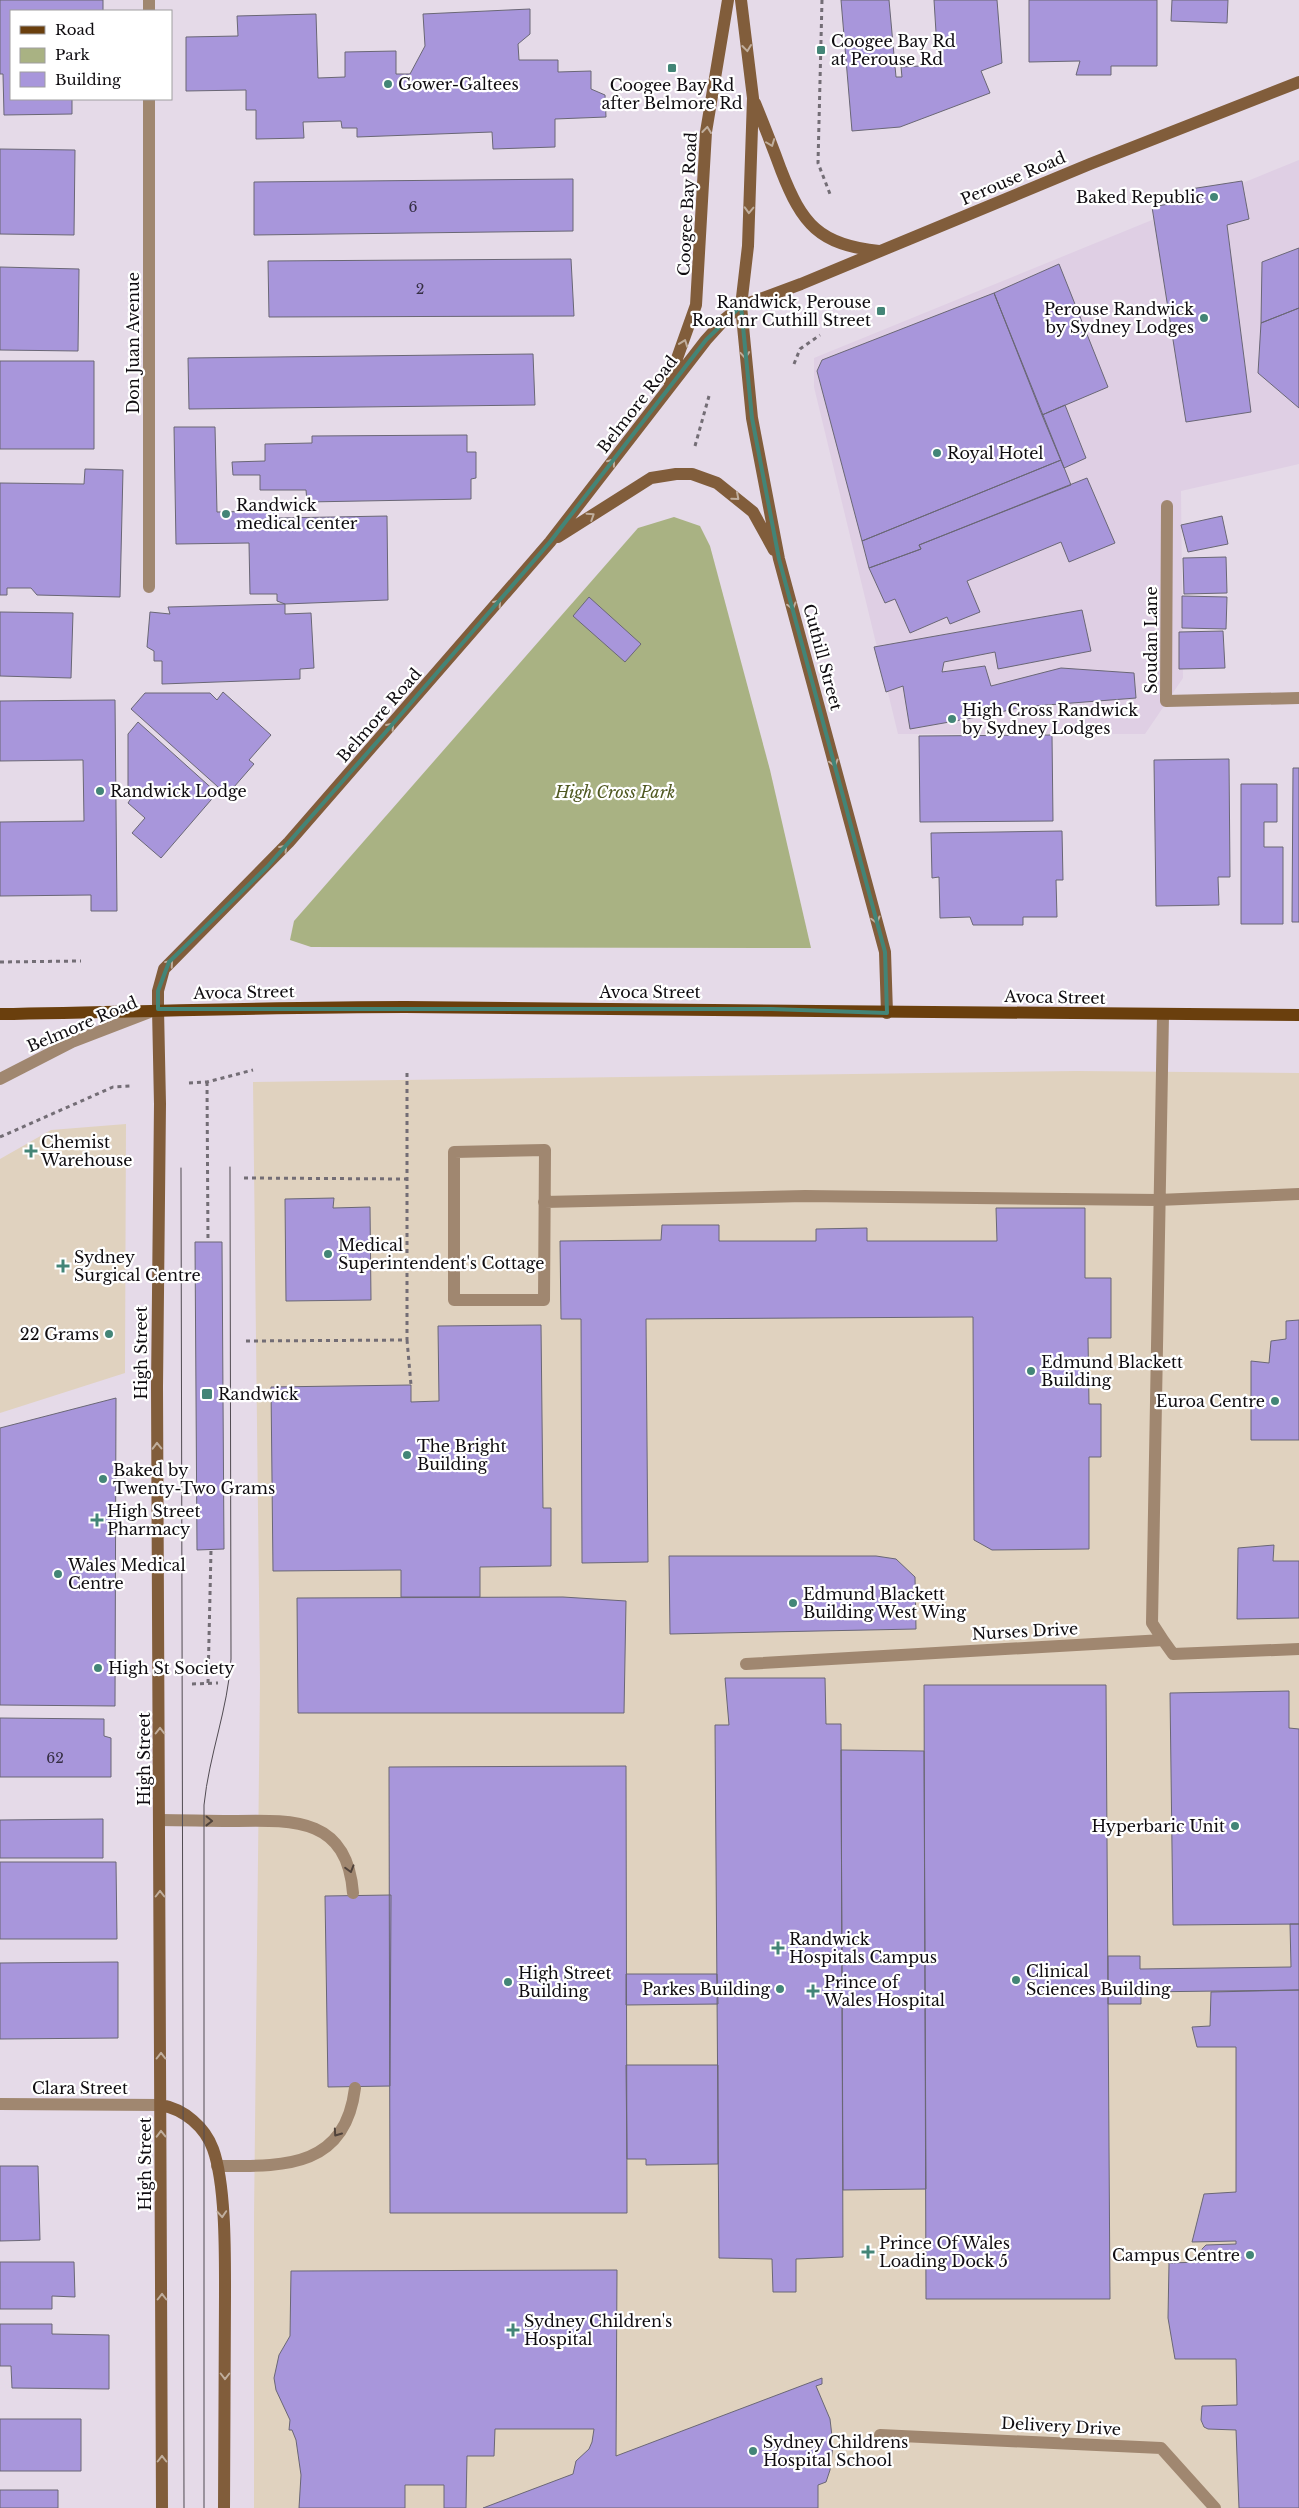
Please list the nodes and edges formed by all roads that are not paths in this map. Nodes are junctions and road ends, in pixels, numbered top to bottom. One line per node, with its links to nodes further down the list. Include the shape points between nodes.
1 (728, 0): 8 (street, Coogee Bay Road, one-way to 1, via 675,367 696,305 706,132)
2 (741, 0): 4 (street, one-way to 4)
3 (1299, 82): 6 (street, Perouse Road)
4 (753, 98): 6 (street, one-way to 6, via 793,200 803,216 832,240); 7 (street, one-way to 7, via 748,246)
5 (149, 100): 12 (street, Don Juan Avenue)
6 (880, 251): 7 (street, Perouse Road)
7 (742, 306): 8 (street, Belmore Road, via 706,340); 11 (street, Cuthill Street, one-way to 11, via 752,418)
8 (657, 403): 10 (street, Belmore Road, one-way to 8)
9 (1167, 506): 13 (street, Soudan Lane, via 1166,701)
10 (550, 542): 11 (street, one-way to 11, via 651,478 692,474 717,484 753,512); 14 (street, Belmore Road, one-way to 10, via 161,980 169,962 289,842)
11 (779, 559): 15 (street, Cuthill Street, one-way to 15, via 885,952)
12 (149, 587)
13 (1299, 698)
14 (158, 1009): 15 (main road, Avoca Street, via 771,1009); 16 (main road, Avoca Street); 19 (street, Belmore Road, via 72,1042); 26 (street, High Street, one-way to 14)
15 (887, 1013): 17 (main road, Avoca Street)
16 (0, 1014)
17 (1162, 1015): 18 (main road, Avoca Street); 21 (street)
18 (1299, 1015)
19 (0, 1080)
20 (1299, 1194): 21 (street)
21 (1158, 1200): 22 (street, via 805,1196); 23 (street, via 1152,1623)
22 (544, 1202): 22 (street, via 544,1300 454,1300 454,1152 545,1150)
23 (1163, 1640): 24 (street, via 1173,1654); 25 (street, Nurses Drive)
24 (1299, 1649)
25 (746, 1664)
26 (160, 1820): 27 (street, one-way to 27, via 283,1821 319,1830 335,1841 346,1858); 30 (street, High Street, one-way to 26)
27 (353, 1893)
28 (355, 2088): 31 (street, one-way to 31, via 350,2109 338,2132 314,2155 298,2162 272,2166)
29 (0, 2104): 30 (street, Clara Street)
30 (161, 2105): 31 (street, via 177,2110 199,2126 211,2144); 33 (street, High Street, one-way to 30)
31 (217, 2166): 34 (street, one-way to 34, via 225,2260)
32 (880, 2435): 35 (street, Delivery Drive, via 1161,2448)
33 (162, 2508)
34 (224, 2508)
35 (1215, 2508)

